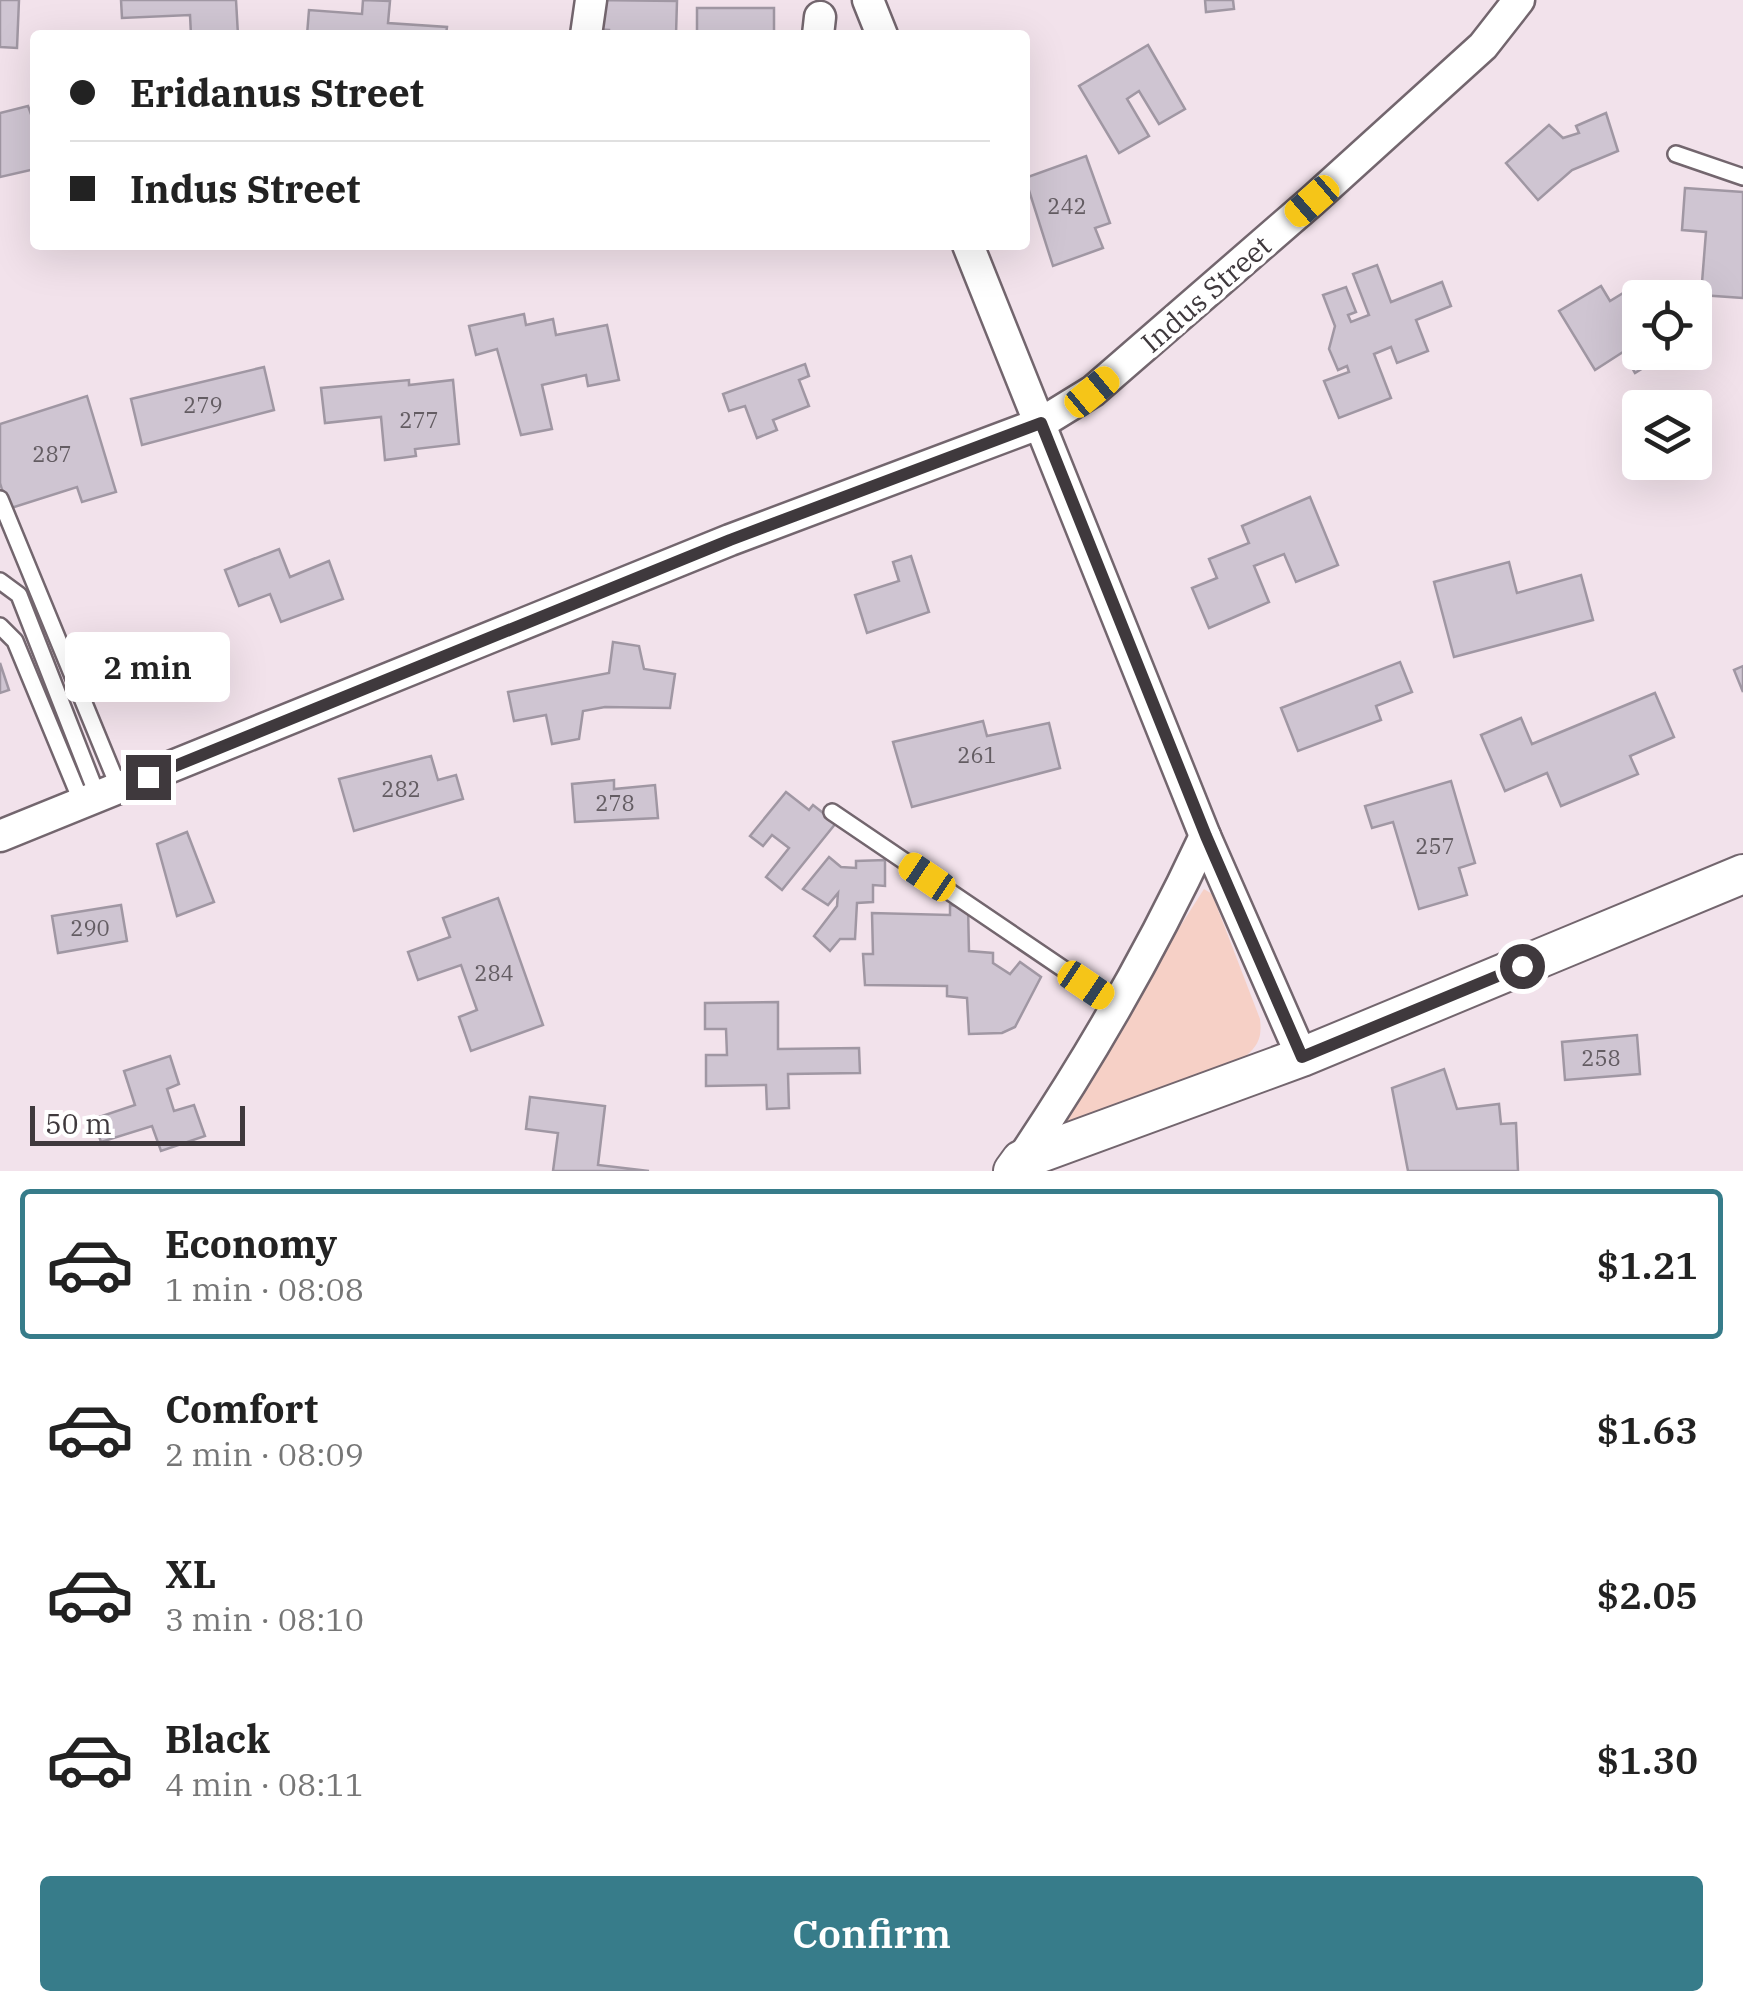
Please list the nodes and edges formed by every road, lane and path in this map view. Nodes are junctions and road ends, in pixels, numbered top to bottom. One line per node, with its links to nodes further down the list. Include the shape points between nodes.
1 (590, 0): 4 (street)
2 (868, 0): 5 (street)
3 (1510, 5): 9 (street, Indus Street, via 1483,46 1132,358)
4 (587, 30)
5 (880, 30)
6 (1676, 154): 7 (lane)
7 (1743, 177)
8 (970, 250): 9 (street)
9 (1041, 423): 13 (street, Indus Street, via 730,540); 16 (street)
10 (0, 499): 13 (lane)
11 (0, 580): 13 (lane, via 19,596)
12 (0, 626): 13 (lane, via 15,641)
13 (100, 796): 15 (street, Indus Street)
14 (832, 812): 18 (lane)
15 (0, 836)
16 (1206, 836): 18 (street); 19 (street)
17 (1743, 874): 19 (street)
18 (1118, 1006): 20 (street)
19 (1302, 1057): 20 (street)
20 (1017, 1166)

